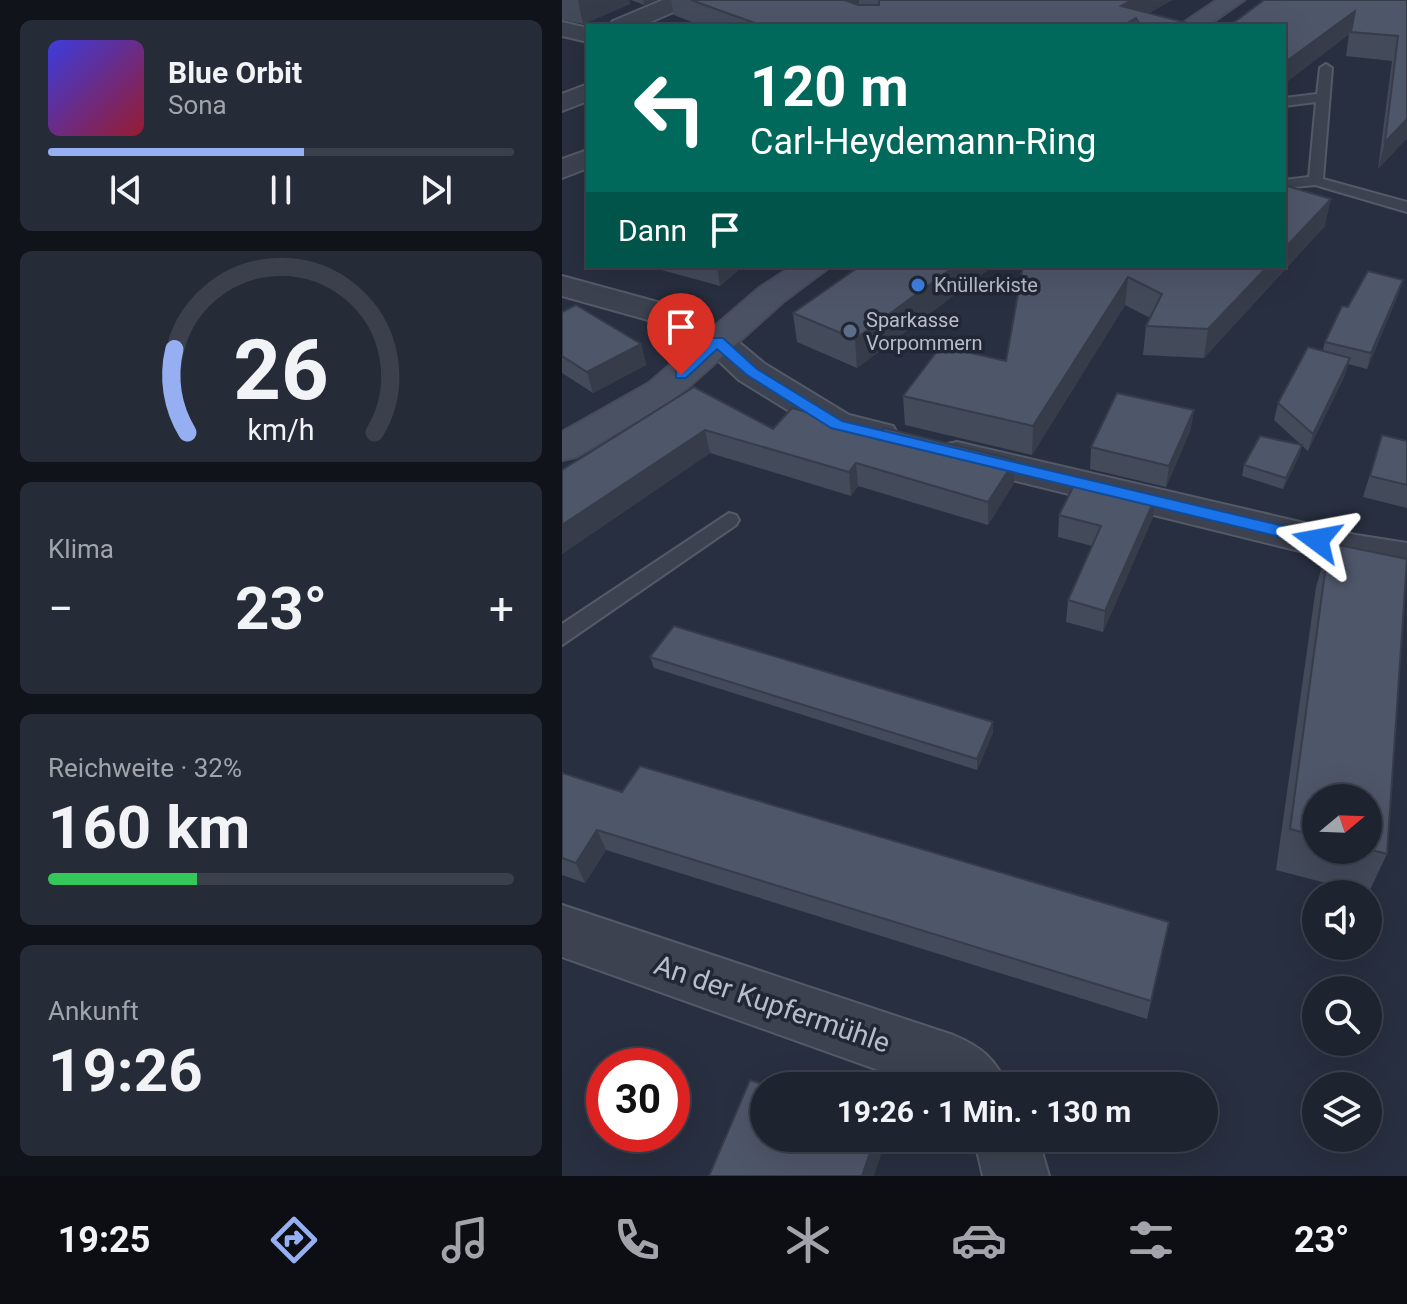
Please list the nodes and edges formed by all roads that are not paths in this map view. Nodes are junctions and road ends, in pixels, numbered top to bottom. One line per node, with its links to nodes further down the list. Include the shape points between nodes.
1 (682, 0): 3 (street)
2 (1233, 0): 4 (main road)
3 (626, 24)
4 (1194, 24)
5 (562, 29): 6 (street)
6 (586, 35)
7 (1326, 68): 9 (lane)
8 (586, 93): 11 (street)
9 (1323, 97): 10 (lane); 14 (lane)
10 (1286, 102)
11 (562, 103)
12 (586, 159): 13 (street)
13 (562, 169)
14 (1316, 181): 15 (lane); 16 (lane)
15 (1286, 184)
16 (1407, 207)
17 (812, 268): 19 (main road)
18 (562, 286): 19 (street, via 671,316)
19 (717, 341): 20 (main road, via 662,391); 22 (street, via 752,372 836,424)
20 (562, 448)
21 (729, 520): 23 (lane)
22 (1407, 558)
23 (562, 636)
24 (562, 931): 25 (street, An der Kupfermühle)
25 (960, 1072)
26 (1010, 1152): 27 (street)
27 (1016, 1176)

